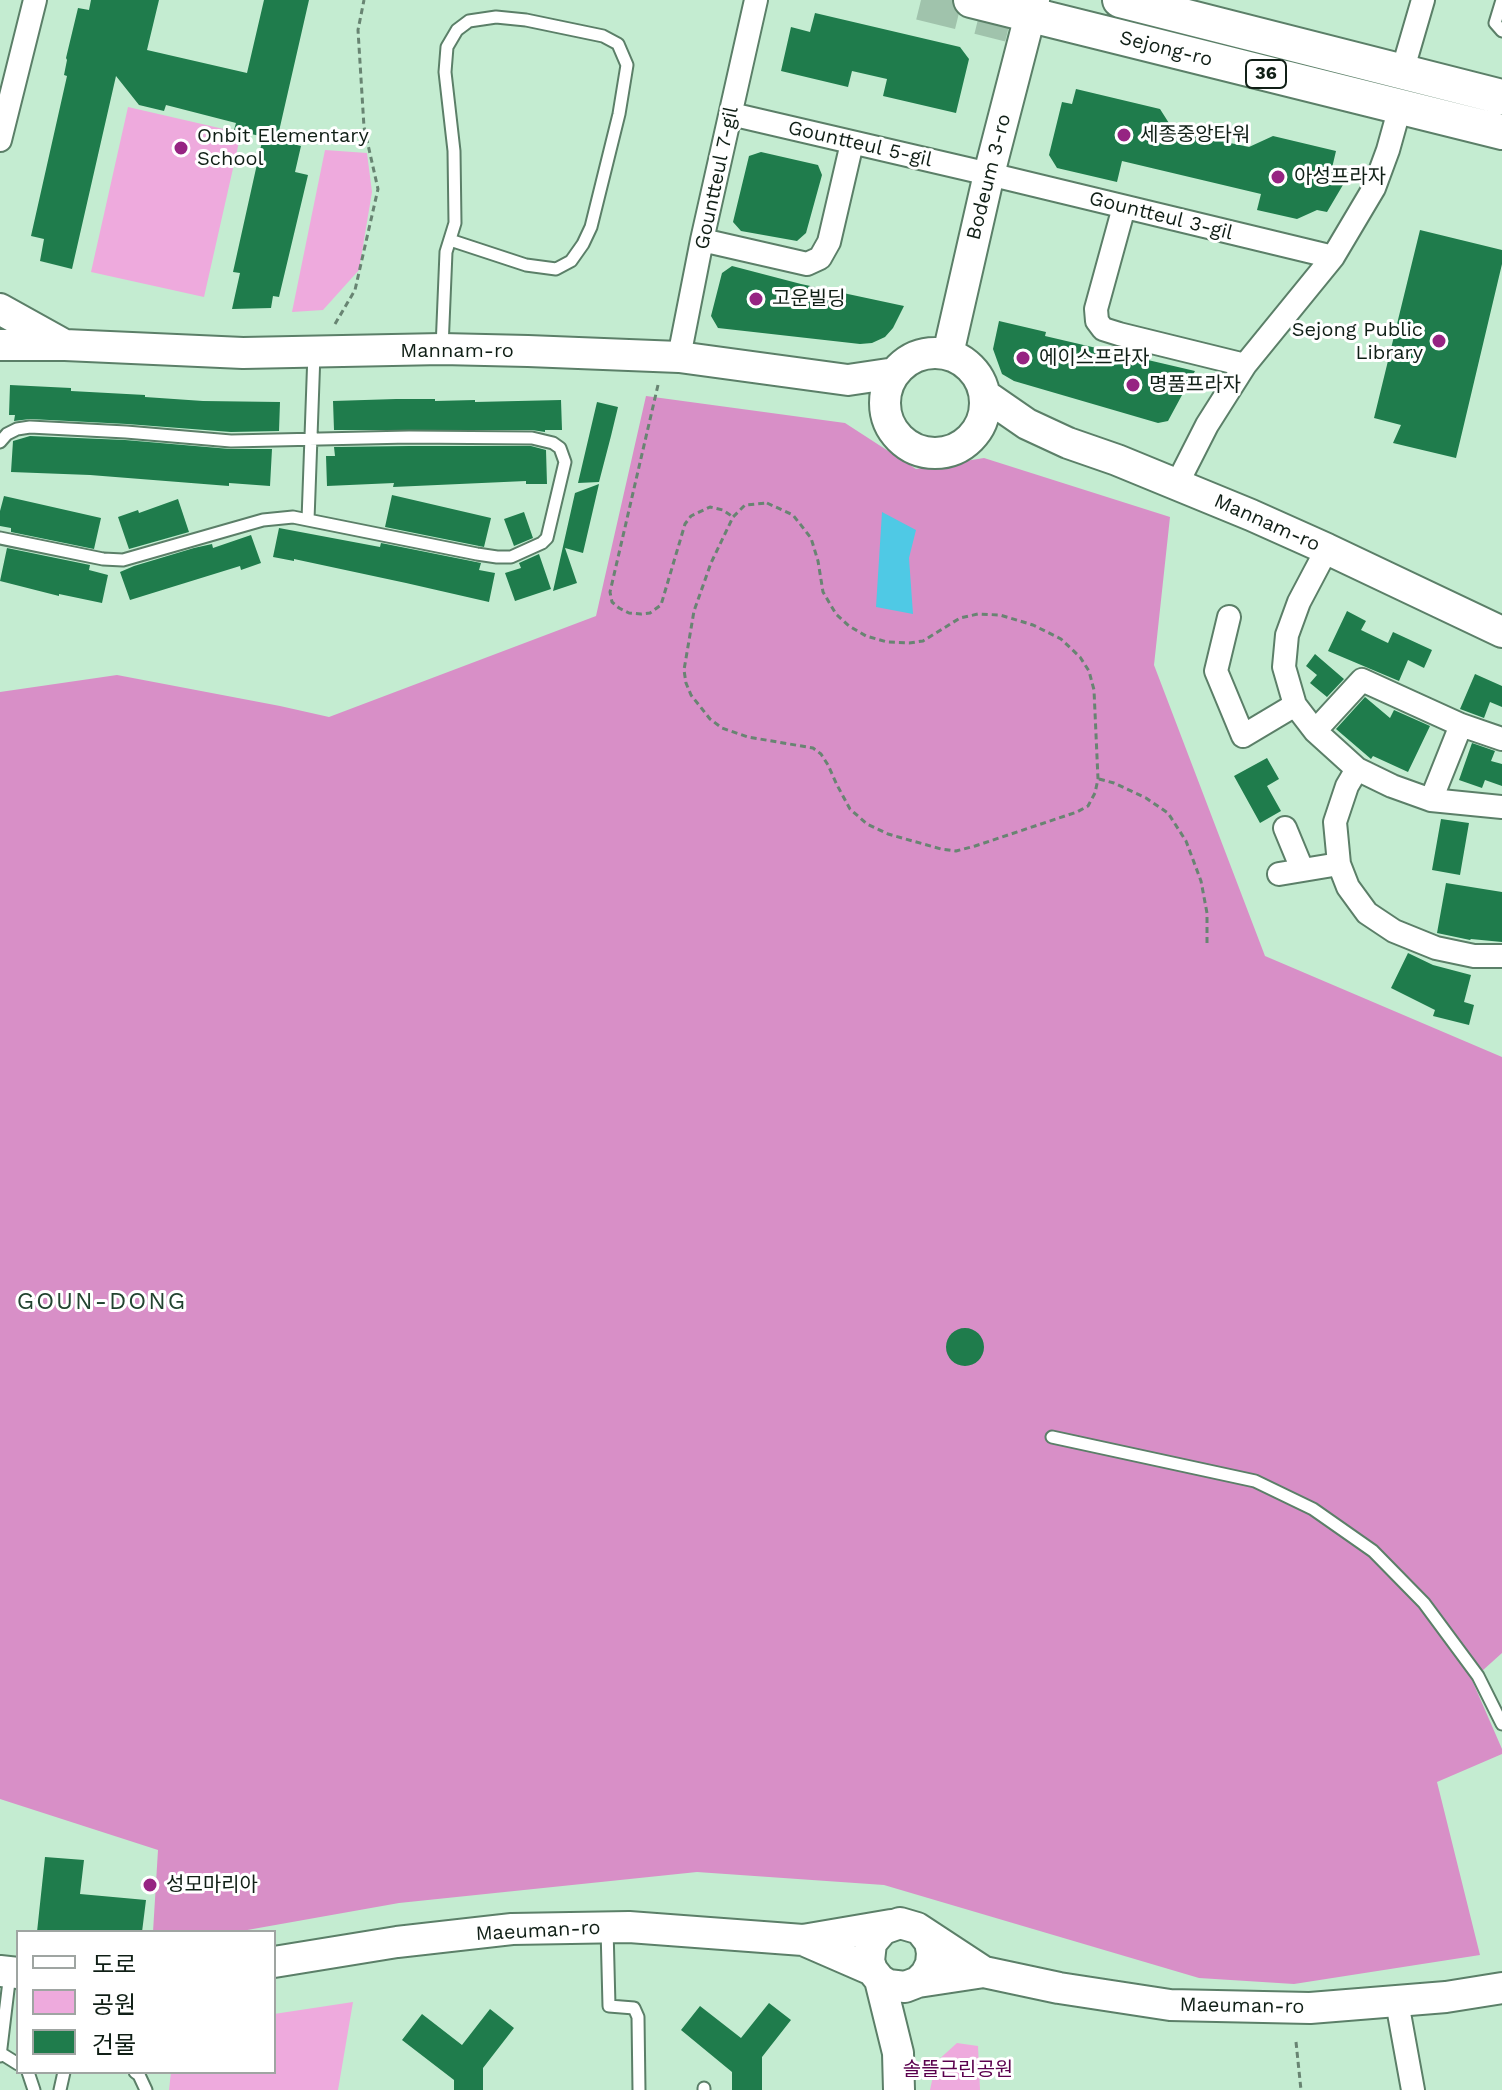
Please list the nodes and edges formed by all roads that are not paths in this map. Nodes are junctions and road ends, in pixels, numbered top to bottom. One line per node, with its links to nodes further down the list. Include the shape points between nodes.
1 (35, 0): 14 (street)
2 (756, 0): 12 (street, Gountteul 7-gil)
3 (971, 0): 7 (main road, Sejong-ro / 36)
4 (1120, 0): 9 (main road, Sejong-ro / 36)
5 (1423, 0): 9 (street)
6 (1502, 0): 8 (lane, via 1495,23)
7 (1032, 7): 11 (main road, Sejong-ro / 36); 16 (street, Bodeum 3-ro)
8 (1502, 31)
9 (1402, 72): 10 (main road, Sejong-ro / 36)
10 (1502, 97)
11 (1400, 107): 13 (main road, Sejong-ro / 36); 20 (street, via 1374,188)
12 (731, 114): 15 (street, Gountteul 5-gil); 19 (street, Gountteul 7-gil)
13 (1502, 132)
14 (0, 140)
15 (852, 143): 16 (street, Gountteul 5-gil); 19 (street, via 829,242 820,258 807,264)
16 (989, 174): 17 (street, Gountteul 3-gil); 26 (street, Bodeum 3-ro)
17 (1124, 207): 20 (street, Gountteul 3-gil); 28 (street, via 1096,309 1103,329)
18 (450, 240): 18 (lane, via 455,223 454,151 445,72 447,47 457,30 469,21 496,17 603,36 618,44 627,65 619,114 591,227 571,261 556,269 526,265); 24 (lane)
19 (702, 240): 27 (street, Gountteul 7-gil)
20 (1333, 257): 28 (street)
21 (0, 309): 23 (street)
22 (0, 345): 23 (street, Mannam-ro)
23 (65, 345): 25 (street, Mannam-ro)
24 (442, 349): 25 (street, Mannam-ro); 27 (street, Mannam-ro)
25 (314, 353): 35 (lane)
26 (948, 354): 29 (street, via 919,356); 31 (street, via 972,369)
27 (679, 357): 30 (street, Mannam-ro)
28 (1245, 365): 37 (street)
29 (895, 373): 30 (street, Mannam-ro); 32 (street, via 885,404)
30 (848, 380): 32 (street)
31 (985, 395): 33 (street, Mannam-ro); 34 (street, via 985,410)
32 (888, 420): 34 (street, via 909,447 925,453 942,454)
33 (1027, 424): 34 (street); 37 (street, Mannam-ro)
34 (972, 438)
35 (311, 439): 36 (lane, via 231,441 30,427 7,434); 38 (lane); 38 (lane, via 532,438 560,448 565,462 547,538 511,557)
36 (0, 442)
37 (1177, 484): 40 (street, Mannam-ro)
38 (308, 520): 39 (lane, via 263,520 123,560)
39 (0, 538)
40 (1327, 549): 42 (street, Mannam-ro); 43 (street, via 1287,635 1284,667)
41 (1229, 617): 43 (street, via 1216,671 1243,736)
42 (1502, 632)
43 (1295, 705): 45 (street)
44 (1461, 725): 45 (street, via 1362,680); 46 (street); 48 (street)
45 (1315, 731): 47 (street)
46 (1502, 739)
47 (1357, 769): 48 (street); 51 (street, via 1335,822)
48 (1431, 800): 49 (street)
49 (1502, 807)
50 (1285, 828): 52 (street)
51 (1339, 864): 52 (street); 54 (street, via 1367,913 1394,931 1436,948)
52 (1302, 869): 53 (street)
53 (1279, 874)
54 (1502, 956)
55 (1052, 1437): 56 (lane, via 1255,1481 1313,1509 1373,1551 1424,1603 1478,1676)
56 (1502, 1724)
57 (891, 1925): 59 (street, via 909,1924); 60 (street); 64 (street, via 871,1943 869,1961)
58 (607, 1928): 60 (street, Maeuman-ro); 61 (street, Maeuman-ro, via 497,1931); 70 (lane, via 609,2006 634,2008 638,2017)
59 (923, 1933): 63 (street); 65 (street, via 930,1942 931,1964)
60 (803, 1940): 64 (street)
61 (276, 1962)
62 (9, 1972): 69 (lane)
63 (984, 1972): 65 (street); 67 (street, Maeuman-ro, via 1170,2005 1310,2008)
64 (876, 1975): 65 (street, via 896,1987); 68 (street)
65 (916, 1983): 68 (street)
66 (1502, 1988): 67 (street, Maeuman-ro)
67 (1397, 2002): 72 (street)
68 (898, 2053): 71 (street)
69 (1, 2055)
70 (639, 2090)
71 (899, 2090)
72 (1413, 2090)

